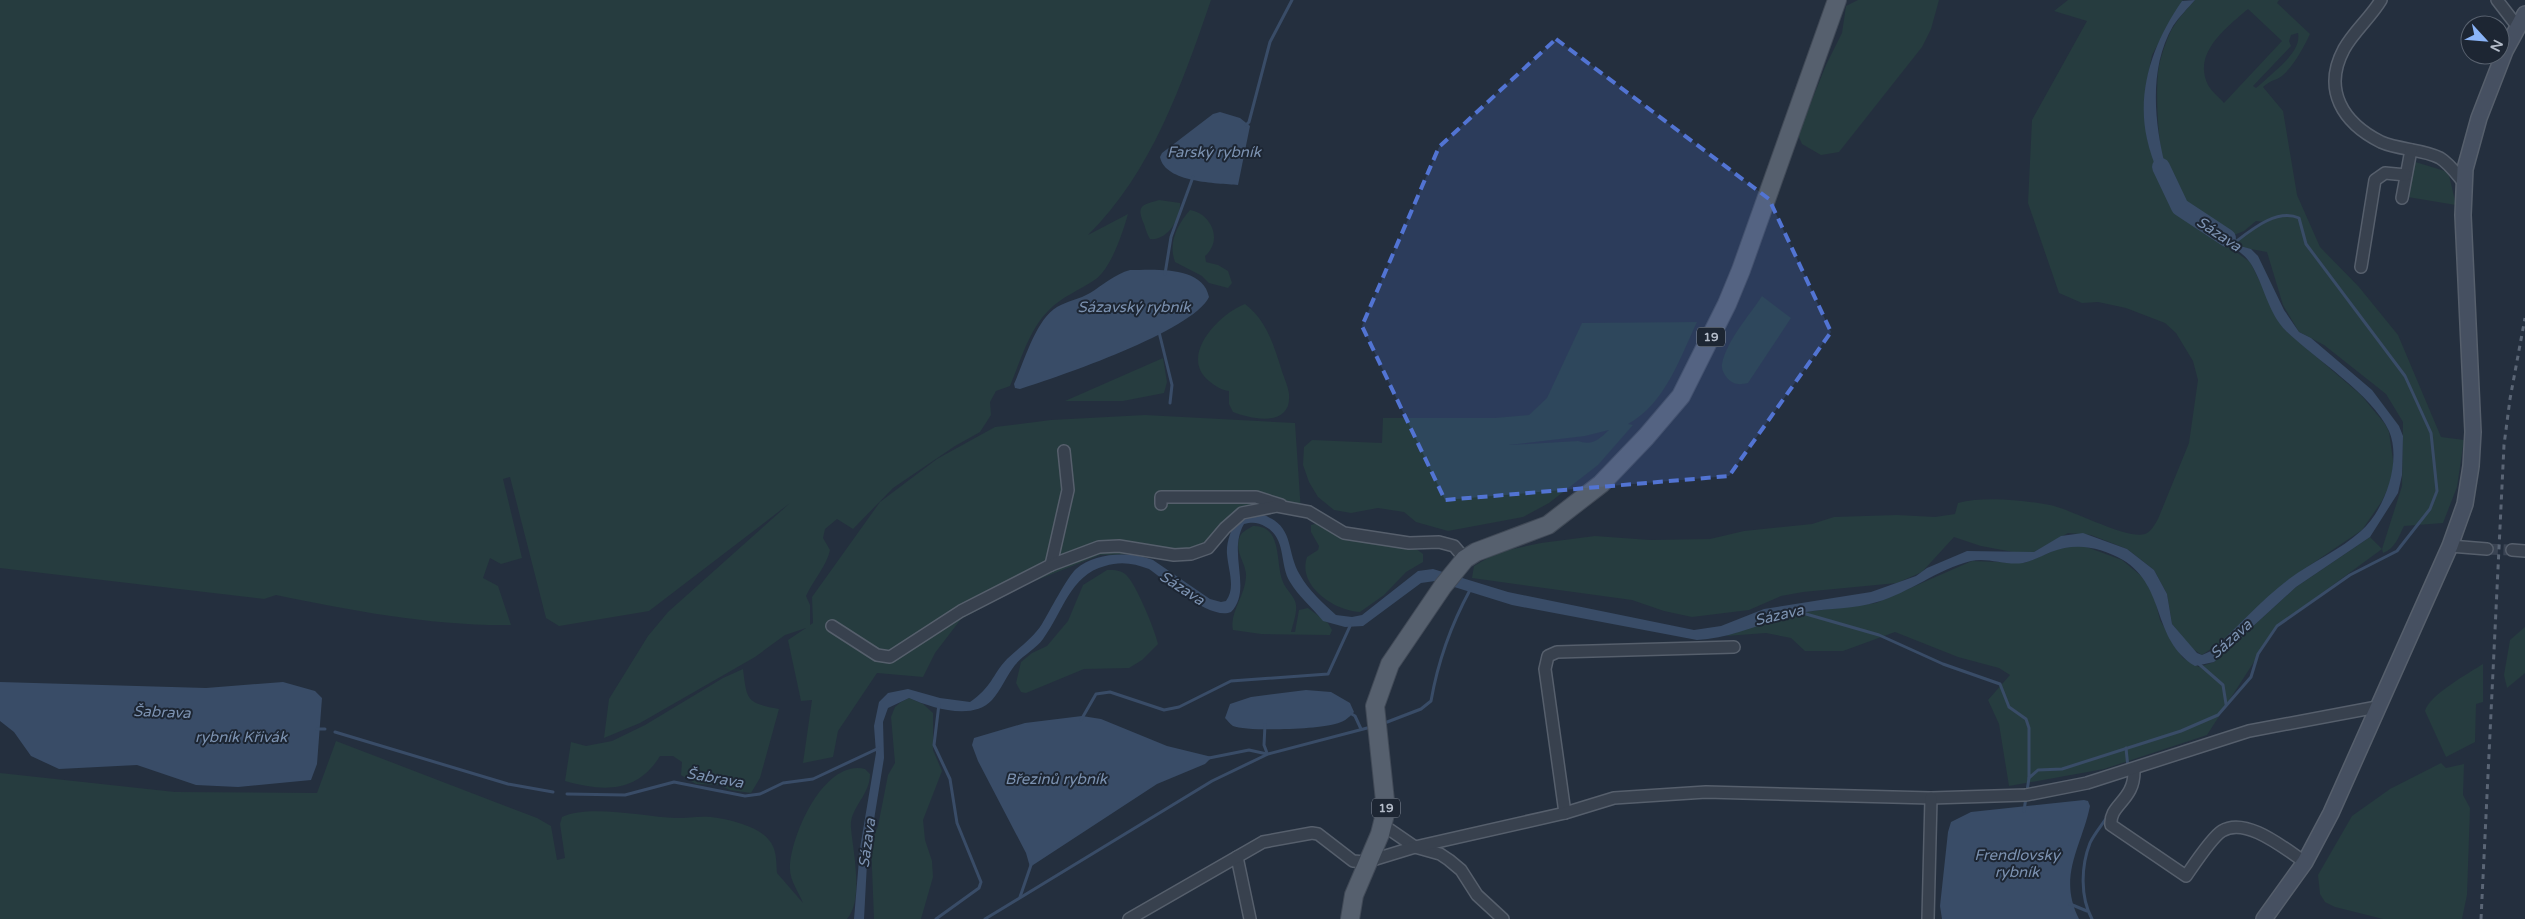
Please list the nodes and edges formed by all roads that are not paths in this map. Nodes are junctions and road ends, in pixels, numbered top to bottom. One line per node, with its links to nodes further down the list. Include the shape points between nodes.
1 (1837, 0): 18 (main road, 19, via 1741,270 1681,396 1601,484 1570,509 1532,532 1476,552)
2 (2381, 0): 5 (street, via 2344,49 2334,84 2346,117 2382,142)
3 (2498, 0): 4 (street)
4 (2521, 20): 7 (street, via 2479,118)
5 (2411, 150): 6 (street); 7 (street, via 2440,158)
6 (2406, 175): 8 (street); 9 (street, via 2384,173 2375,180)
7 (2464, 183): 13 (street, via 2473,432 2465,504)
8 (2402, 198)
9 (2361, 268)
10 (1064, 451): 17 (street, via 1068,490)
11 (1161, 504): 12 (street, via 1161,497 1256,497)
12 (1287, 507): 17 (street, via 1242,513 1208,548 1191,554 1174,555 1119,546 1099,547); 18 (street, via 1309,512 1344,533 1454,546)
13 (2450, 546): 14 (street); 21 (street)
14 (2487, 549)
15 (2512, 550): 16 (street)
16 (2525, 551)
17 (1051, 565): 19 (street, via 961,611 890,657 876,655)
18 (1454, 573): 25 (main road, 19, via 1390,664 1375,706 1384,780 1386,810)
19 (832, 626)
20 (1734, 647): 24 (street, via 1557,652 1548,656 1545,669)
21 (2377, 707): 22 (street, via 2249,732); 29 (street, via 2331,813)
22 (2134, 770): 23 (street, via 2026,795); 29 (street, via 2135,782 2131,793 2113,812 2111,825 2186,876 2222,831 2240,827 2253,830)
23 (1931, 798): 24 (street, via 1706,792 1614,798); 34 (street)
24 (1565, 813): 26 (street)
25 (1383, 826): 26 (street); 28 (main road, 19)
26 (1415, 847): 28 (street); 33 (street, via 1440,854 1461,870 1477,895)
27 (1237, 857): 28 (street, via 1263,842 1312,833 1318,834 1353,861); 30 (street); 31 (street)
28 (1366, 862): 32 (main road, 19)
29 (2304, 862): 35 (street)
30 (1129, 919)
31 (1250, 919)
32 (1350, 919)
33 (1503, 919)
34 (1928, 919)
35 (2264, 919)

